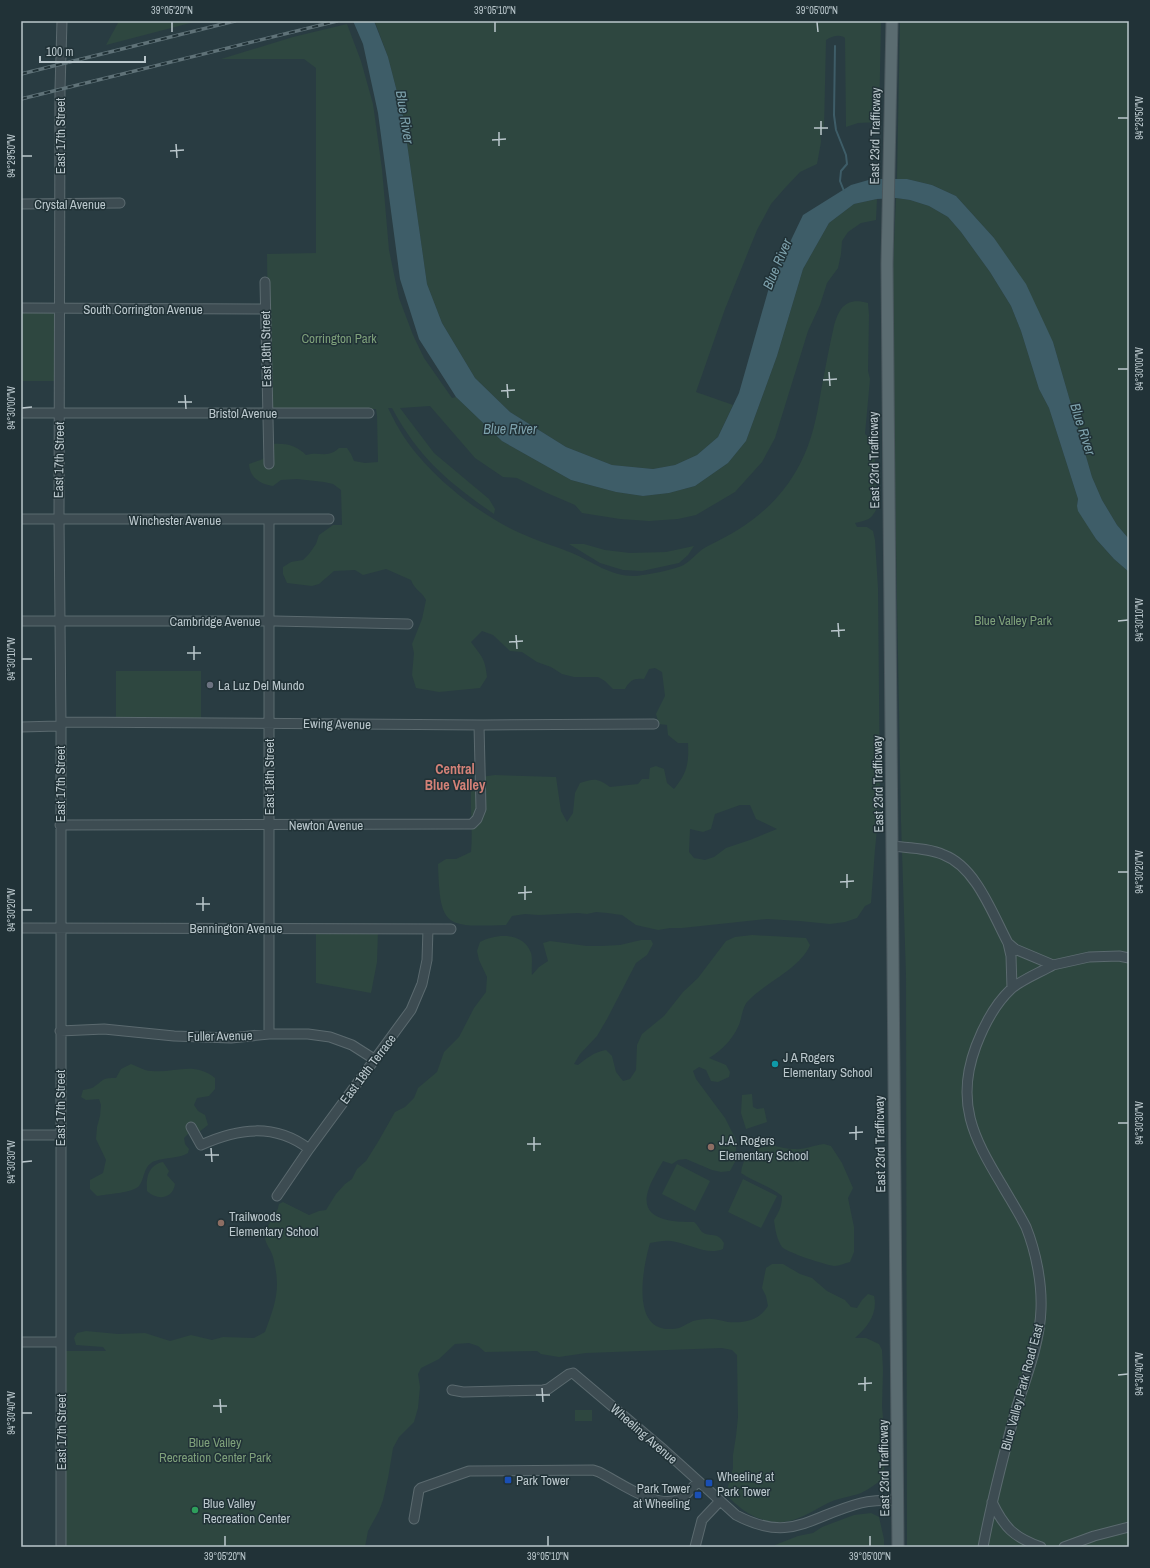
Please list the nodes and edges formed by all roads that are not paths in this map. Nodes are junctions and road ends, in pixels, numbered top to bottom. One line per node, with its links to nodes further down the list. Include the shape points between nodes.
1 (62, 21): 4 (street, East 17th Street)
2 (892, 21): 30 (main road, East 23rd Trafficway, via 887,264)
3 (21, 204): 4 (street, Crystal Avenue)
4 (60, 204): 5 (street, Crystal Avenue); 8 (street, East 17th Street)
5 (120, 204)
6 (265, 282): 9 (street, East 18th Street)
7 (21, 308): 8 (street, South Corrington Avenue)
8 (60, 308): 9 (street, South Corrington Avenue); 11 (street, East 17th Street)
9 (265, 309): 12 (street, East 18th Street)
10 (21, 413): 11 (street, Bristol Avenue)
11 (60, 413): 12 (street, Bristol Avenue); 16 (street, East 17th Street)
12 (267, 413): 13 (street, Bristol Avenue); 14 (street, East 18th Street)
13 (369, 413)
14 (269, 464)
15 (21, 519): 16 (street, Winchester Avenue)
16 (59, 519): 18 (street, Winchester Avenue); 19 (street, East 17th Street)
17 (329, 519): 18 (street, Winchester Avenue)
18 (270, 520): 20 (street, East 18th Street)
19 (60, 621): 20 (street, Cambridge Avenue); 21 (street, Cambridge Avenue); 24 (street, East 17th Street)
20 (269, 621): 22 (street, Cambridge Avenue); 23 (street, East 18th Street)
21 (21, 622)
22 (408, 624)
23 (269, 723): 24 (street, Ewing Avenue); 26 (street, Ewing Avenue); 29 (street, East 18th Street)
24 (60, 724): 27 (street, Ewing Avenue); 28 (street, East 17th Street)
25 (654, 724): 26 (street, Ewing Avenue)
26 (479, 725): 29 (street, Newton Avenue, via 481,809 472,824)
27 (21, 727)
28 (60, 825): 29 (street, Newton Avenue); 32 (street, East 17th Street)
29 (269, 825): 33 (street, East 18th Street)
30 (892, 846): 36 (street, via 944,855 960,865 976,881); 52 (main road, East 23rd Trafficway)
31 (21, 928): 32 (street, Bennington Avenue)
32 (60, 928): 33 (street, Bennington Avenue); 40 (street, East 17th Street)
33 (269, 929): 34 (street, Bennington Avenue); 41 (street, East 18th Street)
34 (428, 929): 35 (street, Bennington Avenue); 42 (street, East 18th Terrace, via 427,960 422,984 411,1010)
35 (450, 929)
36 (1008, 943): 38 (street, via 1015,949); 39 (street)
37 (1129, 958): 38 (street, Blue Valley Park Road East, via 1088,957)
38 (1053, 965): 39 (street, Blue Valley Park Road East)
39 (1012, 988): 54 (street, Blue Valley Park Road East, via 996,1006 982,1029 970,1062 967,1110 976,1137 1026,1227 1040,1282 1041,1309 1039,1333)
40 (60, 1031): 41 (street, Fuller Avenue, via 104,1030 231,1038); 45 (street, East 17th Street)
41 (269, 1034): 42 (street, Fuller Avenue, via 330,1036 352,1045)
42 (374, 1059): 46 (street, East 18th Terrace)
43 (191, 1126): 46 (street, via 201,1145 238,1132 264,1131 288,1136)
44 (21, 1134): 45 (street)
45 (60, 1135): 49 (street, East 17th Street)
46 (308, 1149): 47 (street, East 18th Terrace)
47 (277, 1196)
48 (21, 1342): 49 (street)
49 (61, 1342): 57 (street, East 17th Street)
50 (452, 1390): 51 (street, Wheeling Avenue, via 544,1390 573,1373)
51 (698, 1482): 53 (street, Wheeling Avenue); 55 (street, via 681,1498 663,1502 645,1497 593,1470 470,1471 421,1488)
52 (898, 1500): 53 (street, Wheeling Avenue, via 863,1502 808,1523 774,1528 749,1522); 59 (main road, East 23rd Trafficway)
53 (720, 1502): 58 (street, via 702,1520)
54 (992, 1502): 60 (street, Blue Valley Park Road East); 61 (street, via 1009,1530)
55 (414, 1519)
56 (1129, 1528): 62 (street, via 1094,1536)
57 (61, 1547)
58 (695, 1547)
59 (898, 1547)
60 (983, 1547)
61 (1040, 1547)
62 (1064, 1547)

